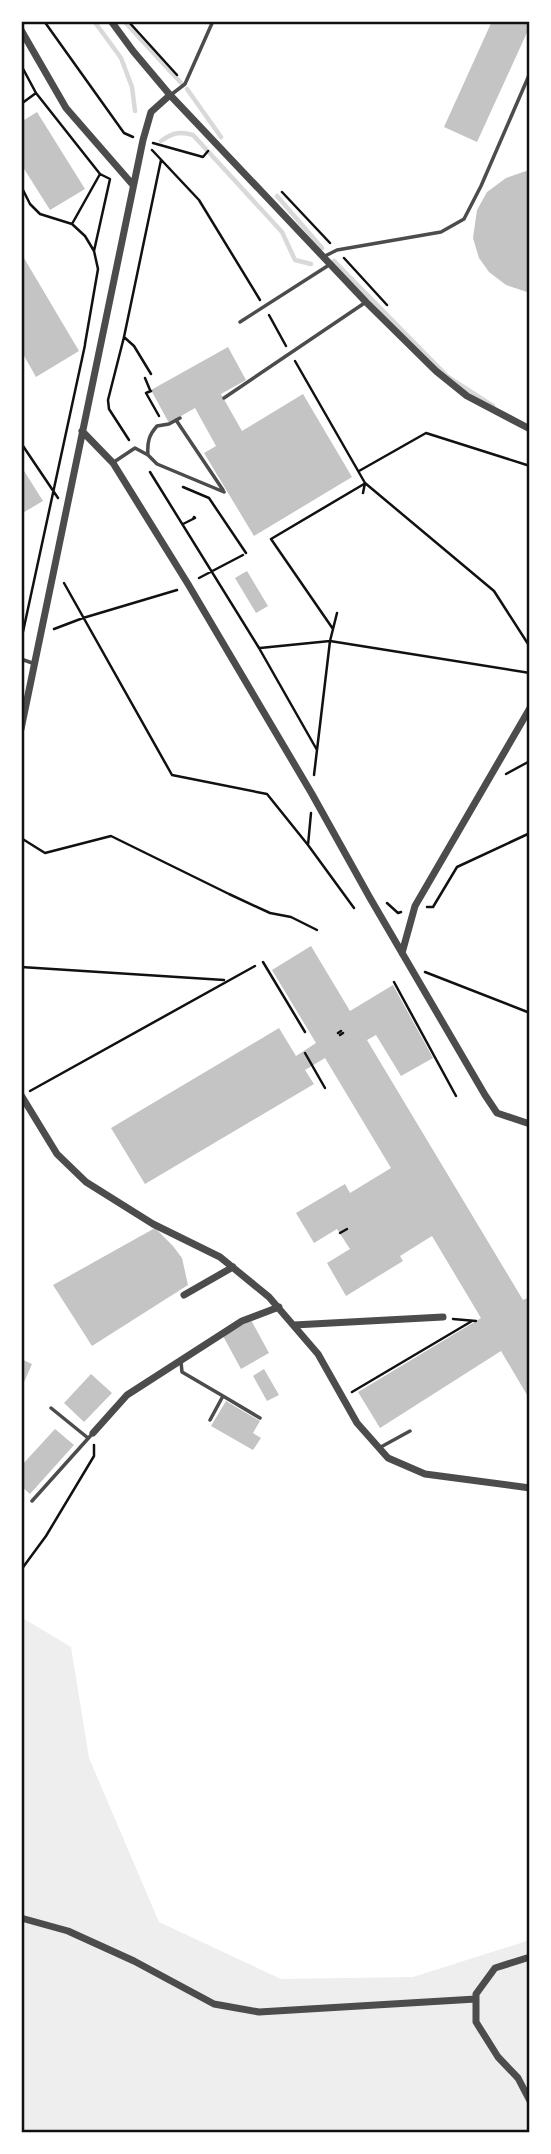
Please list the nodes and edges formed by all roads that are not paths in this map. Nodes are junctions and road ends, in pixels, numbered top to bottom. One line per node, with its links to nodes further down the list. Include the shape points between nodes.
1 (111, 21): 5 (street)
2 (213, 21): 5 (lane, via 185,84)
3 (21, 30): 6 (street, via 66,108)
4 (530, 73): 7 (lane, via 464,219 441,232 337,250)
5 (170, 95): 6 (street, via 151,112); 7 (street)
6 (133, 185): 13 (street)
7 (323, 257): 8 (street)
8 (330, 264): 9 (street); 10 (lane)
9 (366, 302): 11 (lane); 12 (street, via 467,396)
10 (240, 322)
11 (224, 398)
12 (530, 429)
13 (82, 431): 15 (street); 17 (street)
14 (148, 454): 14 (lane, via 151,433 178,419 224,492 157,464); 15 (lane, via 135,448)
15 (113, 463): 20 (street)
16 (21, 659): 17 (lane)
17 (35, 664): 19 (street)
18 (530, 708): 20 (street, via 415,906)
19 (21, 729)
20 (402, 953): 22 (street, via 497,1113)
21 (21, 1095): 23 (street, via 57,1153 86,1182)
22 (530, 1124)
23 (233, 1267): 24 (street); 25 (street)
24 (184, 1295)
25 (279, 1307): 27 (street); 28 (street, via 242,1321)
26 (443, 1317): 27 (street)
27 (294, 1325): 35 (street, via 318,1354 357,1423)
28 (182, 1359): 29 (lane, via 182,1372); 34 (street, via 127,1395)
29 (223, 1396): 31 (lane); 32 (lane)
30 (51, 1408): 34 (lane)
31 (260, 1418)
32 (210, 1420)
33 (410, 1431): 35 (lane)
34 (91, 1436): 37 (lane)
35 (379, 1448): 36 (street, via 388,1458 425,1474)
36 (530, 1488)
37 (32, 1500)
38 (21, 1918): 40 (street, via 68,1931 214,2004 259,2012)
39 (530, 1957): 40 (street, via 495,1968)
40 (476, 1999): 41 (street, via 476,2022)
41 (530, 2101)

